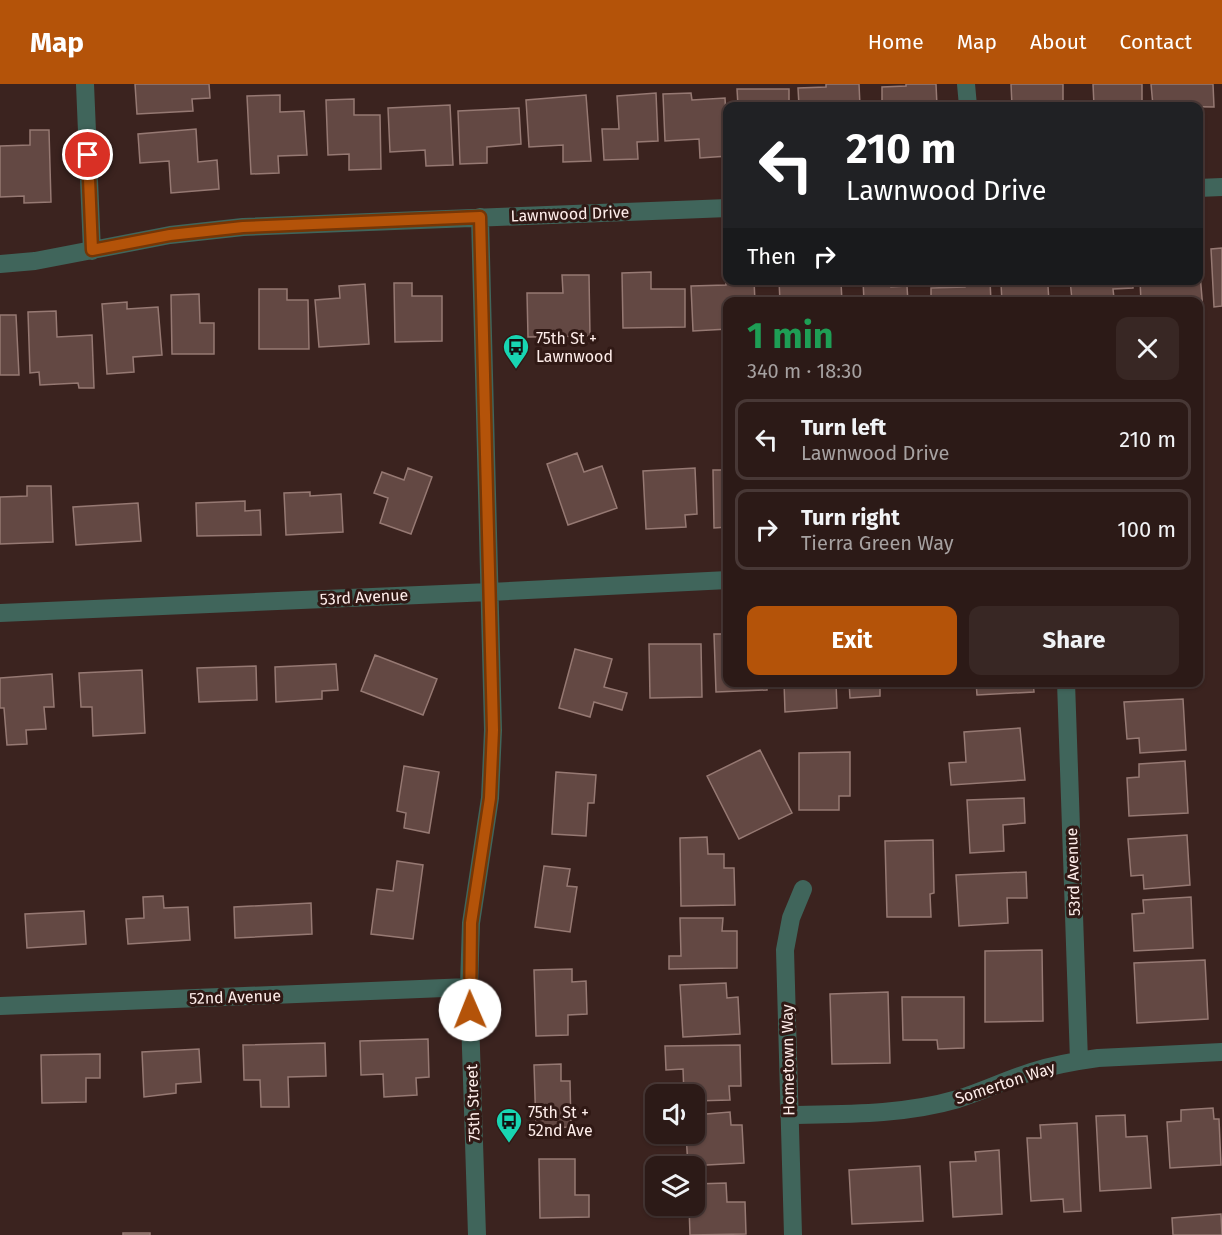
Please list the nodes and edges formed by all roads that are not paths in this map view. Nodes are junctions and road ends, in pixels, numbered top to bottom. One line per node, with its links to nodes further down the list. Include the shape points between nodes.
1 (85, 84): 8 (street)
2 (966, 84): 3 (street)
3 (968, 102)
4 (1222, 187): 5 (street)
5 (1203, 188)
6 (723, 208): 7 (street, Lawnwood Drive)
7 (480, 217): 8 (street, Lawnwood Drive, via 243,227 170,235); 11 (street, 75th Street)
8 (92, 250): 9 (street, Lawnwood Drive)
9 (0, 264)
10 (723, 580): 11 (street, 53rd Avenue)
11 (490, 592): 12 (street, 53rd Avenue); 15 (street, 75th Street, via 490,798 471,923)
12 (0, 613)
13 (1066, 687): 18 (street, 53rd Avenue)
14 (803, 889): 19 (street, Hometown Way, via 791,918 785,950)
15 (469, 987): 16 (street, 52nd Avenue); 20 (street, 75th Street)
16 (0, 1006)
17 (1222, 1052): 18 (street, Somerton Way)
18 (1079, 1061): 19 (street, Somerton Way, via 1032,1071 958,1099 914,1109)
19 (789, 1115): 21 (street, Hometown Way)
20 (477, 1235)
21 (793, 1235)

